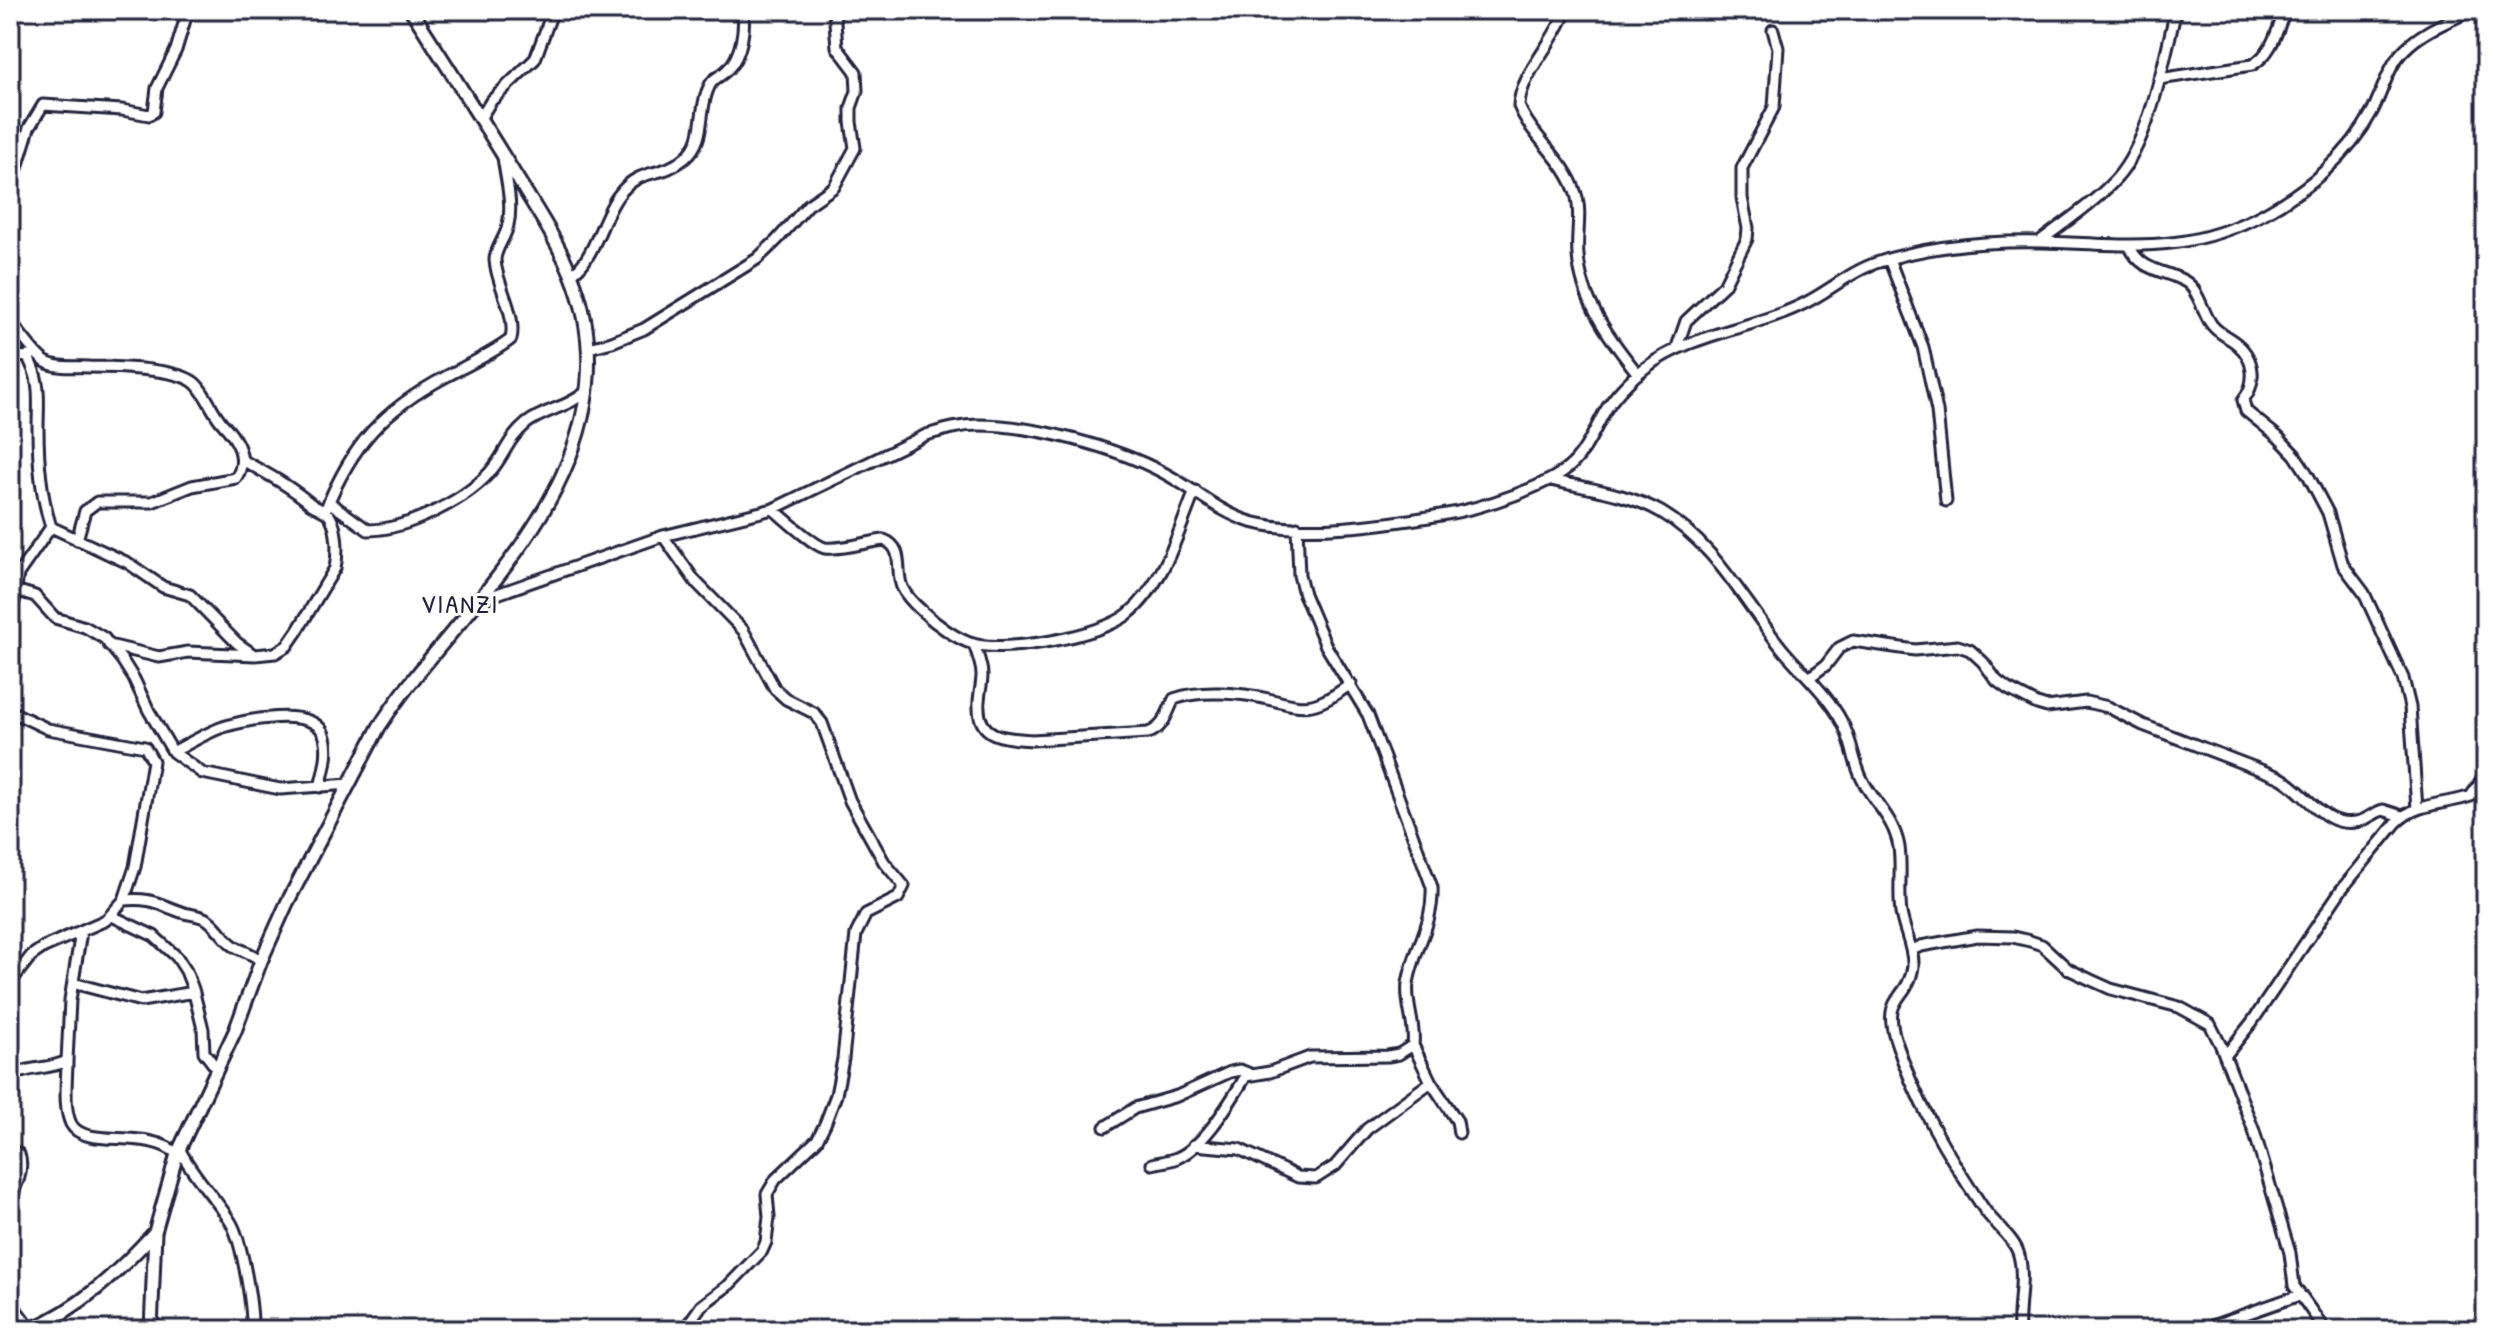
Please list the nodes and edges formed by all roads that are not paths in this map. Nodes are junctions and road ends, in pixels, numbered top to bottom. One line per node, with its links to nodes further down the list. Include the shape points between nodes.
1 (188, 10): 14 (street, via 157,88 154,112 43,105 29,128)
2 (411, 10): 12 (street)
3 (553, 10): 12 (street, via 535,59 491,101)
4 (743, 10): 18 (street, via 738,51 705,96 700,136 692,152 671,168 628,183 611,206 586,261)
5 (834, 10): 21 (street, via 837,47 852,64 857,83 851,108 855,148 834,187 733,275 644,329)
6 (1566, 10): 25 (street, via 1526,82 1519,106 1576,192 1582,284 1589,303)
7 (2176, 10): 11 (street)
8 (2285, 10): 11 (street, via 2270,47 2252,65)
9 (2472, 10): 16 (street, via 2431,30 2399,54 2365,125 2339,157 2287,201 2226,232)
10 (1773, 30): 20 (street, via 1778,48 1774,107 1742,168 1747,239 1724,285 1686,321)
11 (2159, 79): 15 (street, via 2140,138 2118,177)
12 (480, 119): 13 (street)
13 (503, 156): 18 (street); 31 (street, via 510,213 495,258 511,339 383,418 357,449)
14 (10, 191)
15 (2039, 242): 16 (street); 17 (street)
16 (2130, 247): 50 (street, via 2142,263 2191,286 2212,325 2240,346 2253,375 2243,400 2246,411 2295,455 2321,498 2343,565 2364,593 2403,678)
17 (1889, 259): 20 (street, via 1786,312); 30 (street, via 1923,347 1937,411)
18 (571, 274): 21 (street)
19 (10, 321): 24 (street)
20 (1677, 347): 25 (street)
21 (589, 348): 26 (street)
22 (10, 356): 23 (street)
23 (27, 356): 24 (street); 33 (street, via 38,378 41,482)
24 (42, 359): 27 (street, via 65,366 158,369 189,379 234,435)
25 (1638, 374): 28 (street, via 1605,411 1579,458)
26 (587, 391): 31 (street, via 526,424 470,491 432,512 368,530); 38 (street, via 566,468 535,525)
27 (242, 460): 31 (street, via 311,503); 36 (street, via 236,478 226,481 192,486 152,502 97,502 85,511)
28 (1551, 480): 34 (street, via 1442,515 1358,526); 43 (street, via 1639,502 1682,527 1727,572 1784,651)
29 (1195, 491): 32 (street, via 1125,454 980,425 926,435); 34 (street, via 1251,522); 40 (street, via 1153,584 1128,614 1101,629 1063,639)
30 (1946, 501)
31 (327, 506): 42 (street, via 336,543 335,568 287,646)
32 (773, 509): 35 (street); 40 (street, via 826,548 892,543 908,596 940,625)
33 (51, 527): 36 (street); 37 (street, via 18,574)
34 (1297, 527): 44 (street, via 1304,594 1326,646)
35 (663, 536): 38 (street); 80 (street, via 682,565 743,630 775,689 822,723 850,801 884,862 904,886 898,898 866,914 856,934 843,1059 836,1095 817,1140 767,1194 766,1242)
36 (77, 540): 42 (street, via 128,563 163,587 190,595)
37 (15, 590): 39 (street); 41 (street, via 35,596 55,618 95,631)
38 (480, 600): 48 (street, via 397,701)
39 (10, 605)
40 (974, 644): 44 (street, via 982,672 981,724 987,732 1013,739 1148,733 1163,724 1174,699 1186,694 1252,696 1309,706)
41 (109, 645): 42 (street, via 159,657 194,652); 46 (street, via 134,679)
42 (255, 655)
43 (1810, 677): 51 (street, via 1853,641 1915,650 1958,646 1970,650 1997,681 2023,698 2047,707 2086,702 2108,707 2279,777 2335,821 2361,821 2383,810); 55 (street, via 1844,725 1863,782 1896,832 1901,910)
44 (1351, 684): 60 (street, via 1374,729 1432,887 1433,909 1408,982)
45 (10, 711): 52 (street, via 48,729 145,747 151,754 150,786)
46 (173, 752): 49 (street, via 202,773 240,783 291,790); 49 (street, via 224,727 291,717 311,721 322,730 327,750)
47 (2486, 774): 50 (street, via 2471,796)
48 (350, 784): 49 (street); 56 (street)
49 (320, 787)
50 (2417, 809): 51 (street)
51 (2402, 816): 61 (street, via 2341,890)
52 (124, 900): 53 (street); 56 (street, via 149,899 203,917 227,941)
53 (112, 916): 54 (street); 59 (street, via 166,945)
54 (81, 932): 57 (street, via 31,956); 58 (street)
55 (1912, 950): 61 (street, via 1977,936 2042,945 2068,969 2091,980 2199,1017 2216,1032); 81 (street, via 1911,976 1891,1005 1891,1024 1917,1099 1983,1208 2019,1254)
56 (261, 961): 63 (street)
57 (10, 983)
58 (73, 983): 59 (street, via 141,1001); 62 (street)
59 (194, 992): 63 (street, via 204,1052)
60 (1413, 1045): 64 (street, via 1388,1056 1310,1057); 66 (street)
61 (2225, 1056): 76 (street, via 2254,1131)
62 (67, 1061): 65 (street); 71 (street, via 68,1113 78,1132 158,1142)
63 (217, 1069): 71 (street)
64 (1250, 1074): 67 (street, via 1230,1072 1135,1108); 69 (street)
65 (10, 1077)
66 (1431, 1082): 68 (street, via 1457,1121); 69 (street, via 1367,1129 1335,1166 1316,1178 1298,1177 1239,1149)
67 (1105, 1127)
68 (1459, 1133)
69 (1194, 1145): 72 (street, via 1177,1158)
70 (10, 1149): 73 (street, via 21,1159)
71 (178, 1152): 74 (street); 79 (street, via 231,1222 252,1302)
72 (1152, 1164)
73 (10, 1197)
74 (155, 1232): 77 (street, via 100,1288); 78 (street)
75 (10, 1293): 77 (street)
76 (2300, 1295): 82 (street); 83 (street)
77 (30, 1330)
78 (151, 1330)
79 (252, 1330)
80 (684, 1330)
81 (2019, 1330)
82 (2200, 1330)
83 (2325, 1330)

